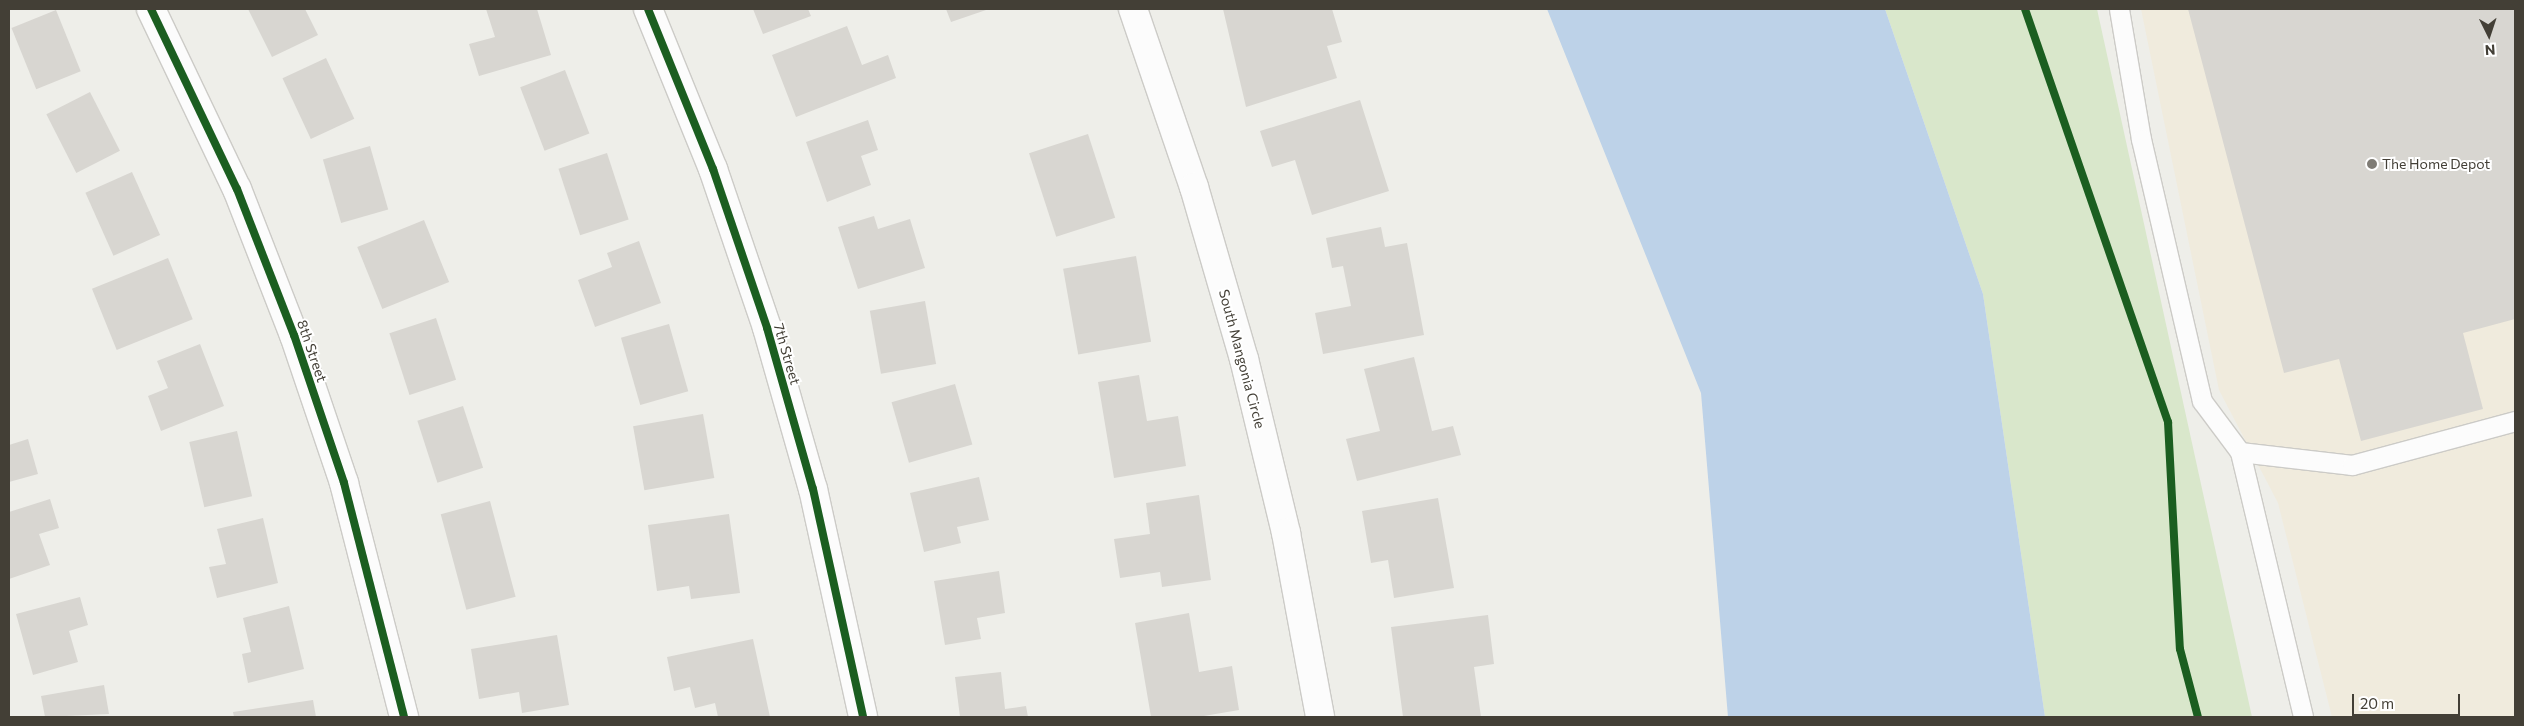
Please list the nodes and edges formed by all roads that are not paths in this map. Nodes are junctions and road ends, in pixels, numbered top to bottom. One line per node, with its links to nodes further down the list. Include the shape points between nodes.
1 (151, 9): 7 (street, 8th Street, via 237,189 294,335 344,483)
2 (648, 9): 8 (street, 7th Street, via 713,169 767,328 813,489)
3 (1132, 9): 9 (street, South Mangonia Circle, via 1194,187 1244,359 1286,533)
4 (2119, 9): 6 (lane, via 2141,139 2202,401)
5 (2515, 421): 6 (lane, via 2352,465)
6 (2240, 452): 10 (lane)
7 (404, 717)
8 (863, 717)
9 (1320, 717)
10 (2303, 717)

